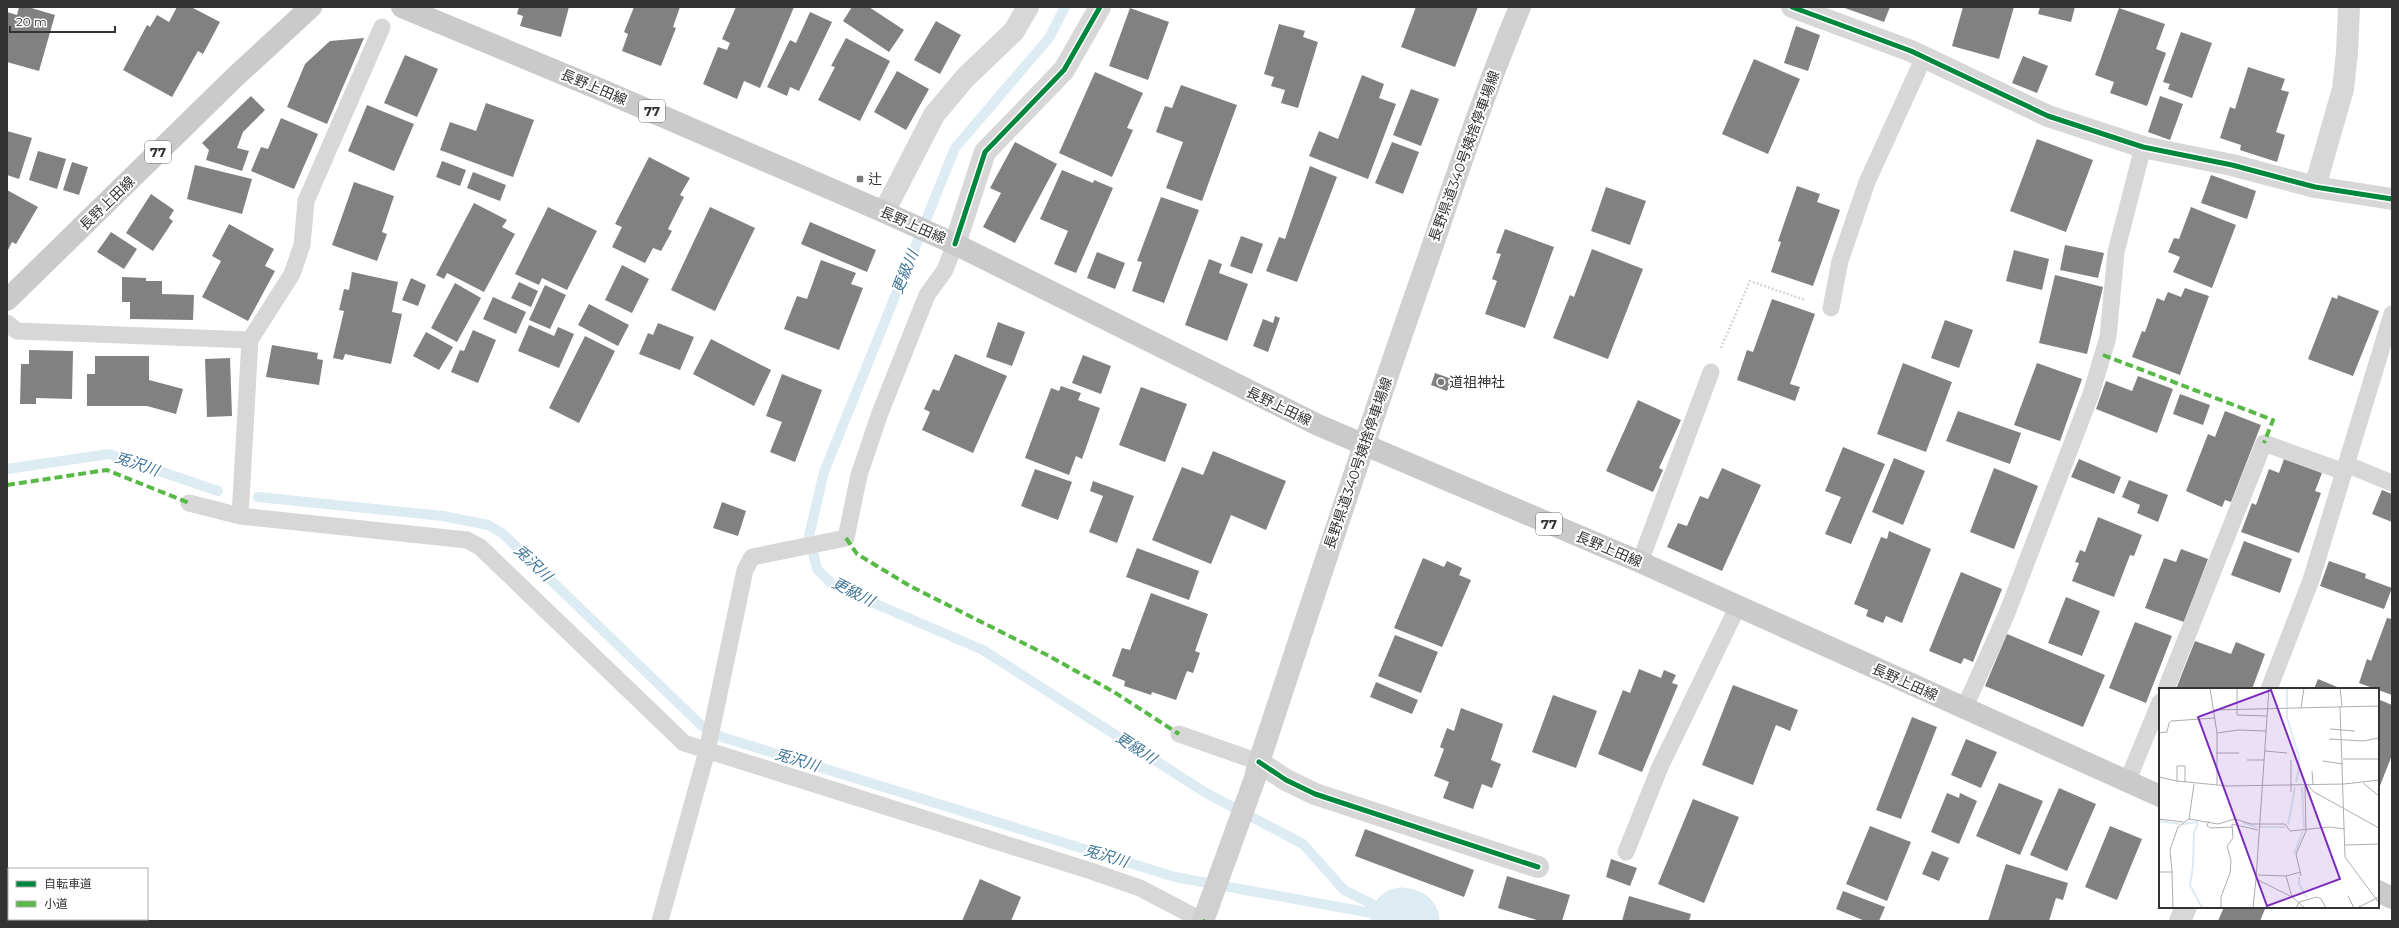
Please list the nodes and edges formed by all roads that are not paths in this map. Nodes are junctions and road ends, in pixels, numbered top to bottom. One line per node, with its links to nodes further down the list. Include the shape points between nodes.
1 (311, 7): 15 (main road, 長野上田線 / 77)
2 (402, 7): 13 (main road, 長野上田線 / 77)
3 (1028, 7): 13 (street, via 1014,31 965,78 934,115)
4 (1100, 7): 14 (street, via 1064,70 985,152)
5 (1520, 7): 21 (main road, 長野県道340号姨捨停車場線, via 1500,54)
6 (1792, 7): 9 (street)
7 (2349, 7): 11 (street, via 2343,89)
8 (382, 27): 19 (lane, via 306,201 302,245 292,274)
9 (1924, 57): 10 (street, via 2048,116); 16 (lane, via 1867,182 1840,261)
10 (2143, 147): 11 (street, via 2232,165); 31 (lane, via 2116,252 2108,337 2091,394 2007,613)
11 (2315, 187): 12 (street)
12 (2392, 199)
13 (893, 216): 14 (main road, 長野上田線 / 77)
14 (950, 241): 21 (main road, 長野上田線 / 77); 33 (lane, via 944,270 927,295 880,413 859,475 846,538 752,557 745,570)
15 (7, 300)
16 (1830, 308)
17 (2392, 314): 22 (lane)
18 (7, 323): 19 (lane, via 17,331)
19 (250, 340): 25 (lane)
20 (1710, 372): 26 (lane)
21 (1364, 446): 26 (main road, 長野上田線 / 77); 34 (main road, 長野県道340号姨捨停車場線)
22 (2345, 469): 23 (lane, via 2353,467); 28 (lane, via 2340,470 2264,443); 29 (lane, via 2311,580)
23 (2392, 483)
24 (189, 502): 25 (lane)
25 (240, 516): 33 (lane, via 466,540 480,547 684,743)
26 (1640, 562): 27 (main road, 長野上田線 / 77)
27 (1738, 606): 31 (main road, 長野上田線 / 77); 37 (lane, via 1660,767)
28 (2166, 688)
29 (2269, 688)
30 (2159, 704): 35 (lane)
31 (1964, 709): 35 (main road, 長野上田線 / 77)
32 (1179, 734): 34 (lane)
33 (707, 746): 42 (lane, via 1091,871 1140,888); 43 (lane)
34 (1257, 770): 38 (street, via 1315,794); 42 (main road, 長野県道340号姨捨停車場線)
35 (2127, 782): 36 (main road, 長野上田線 / 77)
36 (2159, 796)
37 (1626, 852)
38 (1538, 867)
39 (2379, 892): 40 (main road)
40 (2392, 898)
41 (2186, 908): 44 (street)
42 (1205, 917)
43 (660, 921)
44 (2180, 921)

